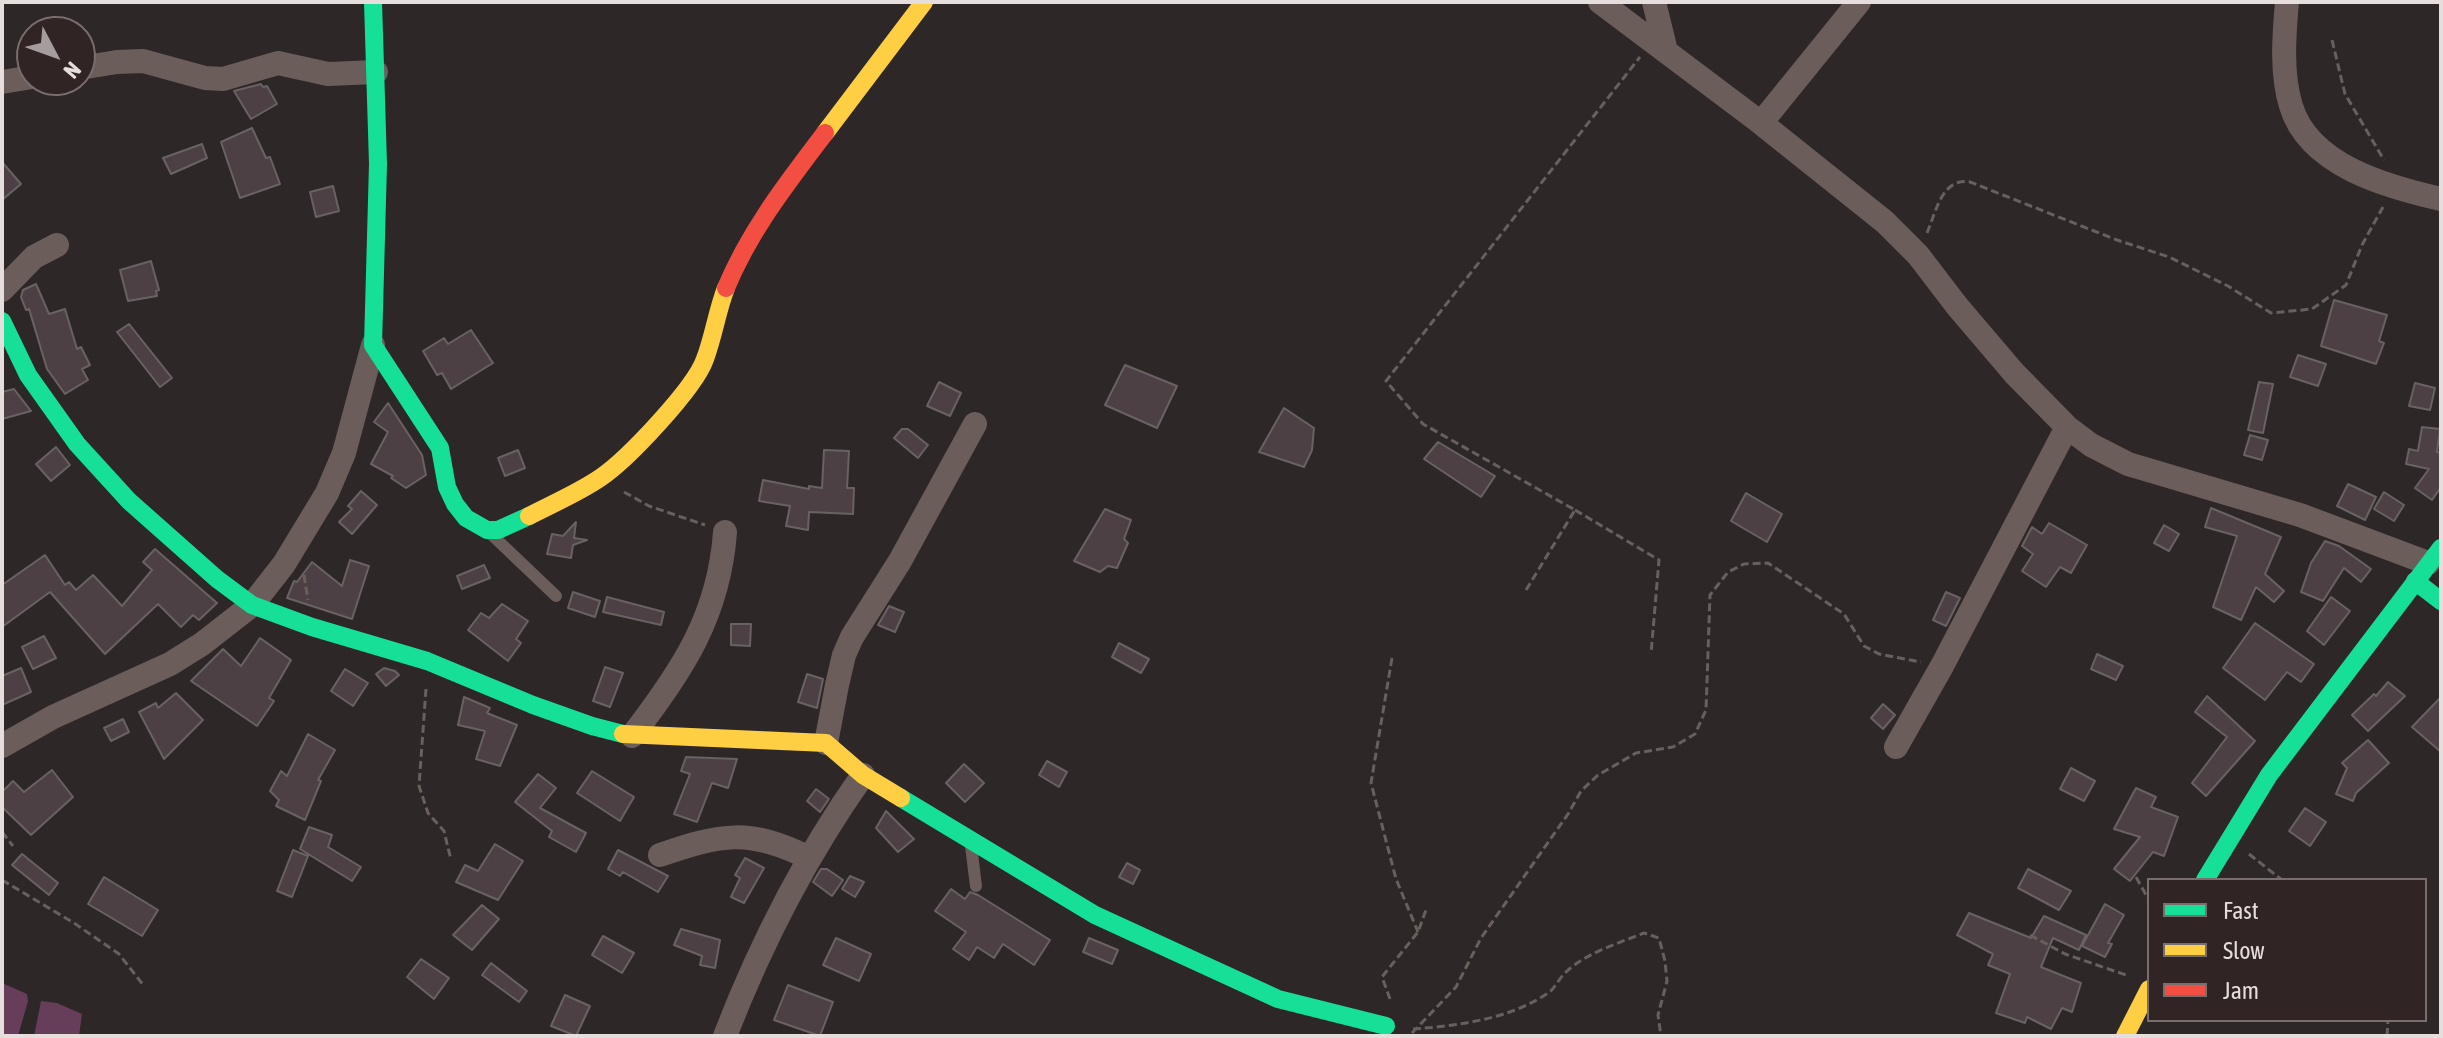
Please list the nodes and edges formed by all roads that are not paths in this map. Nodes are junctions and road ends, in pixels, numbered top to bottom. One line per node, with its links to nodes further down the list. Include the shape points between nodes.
1 (373, 2): 9 (street)
2 (924, 2): 18 (street, via 773,202 739,256 694,380 638,445 600,478 512,525)
3 (1600, 2): 7 (street)
4 (1654, 2): 7 (street)
5 (1859, 2): 10 (street)
6 (2287, 2): 11 (street, via 2286,70 2291,106 2303,129 2355,173)
7 (1659, 46): 10 (street)
8 (96, 65): 9 (street, via 143,61 223,79 278,63 328,74)
9 (376, 72): 15 (street)
10 (1761, 123): 17 (street, via 1885,222)
11 (2441, 199)
12 (57, 245): 13 (street, via 34,257)
13 (2, 290)
14 (2, 321): 23 (street, via 28,375 84,452 129,501)
15 (373, 345): 18 (street, via 435,437 455,504); 23 (street, via 344,453 327,493)
16 (975, 424): 25 (street, via 848,646)
17 (2067, 427): 20 (street, via 2128,464 2300,515); 27 (street)
18 (487, 530): 21 (lane)
19 (725, 532): 24 (street, via 715,591 698,640)
20 (2428, 564): 22 (street); 32 (street, via 2277,762)
21 (556, 596)
22 (2441, 601)
23 (252, 605): 24 (street, via 427,661 533,705); 26 (street, via 170,664)
24 (632, 736): 25 (street)
25 (826, 743): 28 (street)
26 (2, 746)
27 (1896, 747)
28 (863, 775): 29 (street); 31 (street)
29 (970, 839): 33 (lane); 35 (street, via 1095,915 1240,984)
30 (660, 855): 31 (street, via 715,838 743,836 779,843)
31 (809, 858): 36 (street, via 767,936)
32 (2206, 878)
33 (976, 886)
34 (2142, 983): 37 (street)
35 (1386, 1026)
36 (725, 1036)
37 (2125, 1036)

